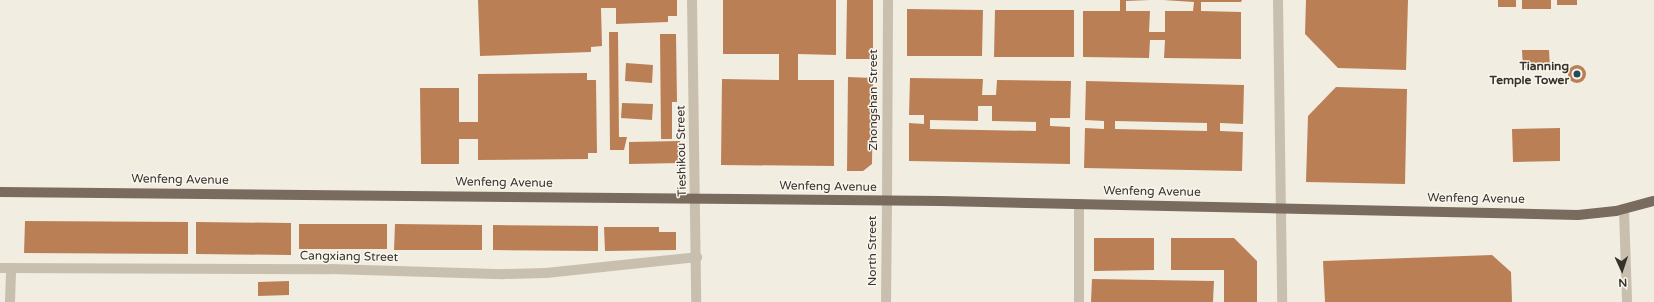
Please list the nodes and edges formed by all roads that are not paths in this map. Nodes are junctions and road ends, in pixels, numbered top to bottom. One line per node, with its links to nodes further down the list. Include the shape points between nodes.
1 (692, 0): 5 (street, Tieshikou Street)
2 (888, 0): 6 (street, Zhongshan Street)
3 (1278, 0): 9 (street)
4 (0, 192): 5 (main road, Wenfeng Avenue)
5 (696, 198): 6 (main road, Wenfeng Avenue); 11 (street, Tieshikou Street)
6 (887, 200): 8 (main road, Wenfeng Avenue); 16 (street, North Street)
7 (1654, 201): 10 (main road, Wenfeng Avenue)
8 (1079, 204): 9 (main road, Wenfeng Avenue); 17 (street)
9 (1280, 208): 10 (main road, Wenfeng Avenue, via 1578,214); 18 (street)
10 (1624, 210): 19 (street)
11 (697, 257): 13 (street, Cangxiang Street, via 554,272 504,274 331,269); 15 (street, Tieshikou Street)
12 (0, 268): 13 (street, Cangxiang Street)
13 (11, 268): 14 (street)
14 (10, 302)
15 (696, 302)
16 (886, 302)
17 (1079, 302)
18 (1282, 302)
19 (1627, 302)

